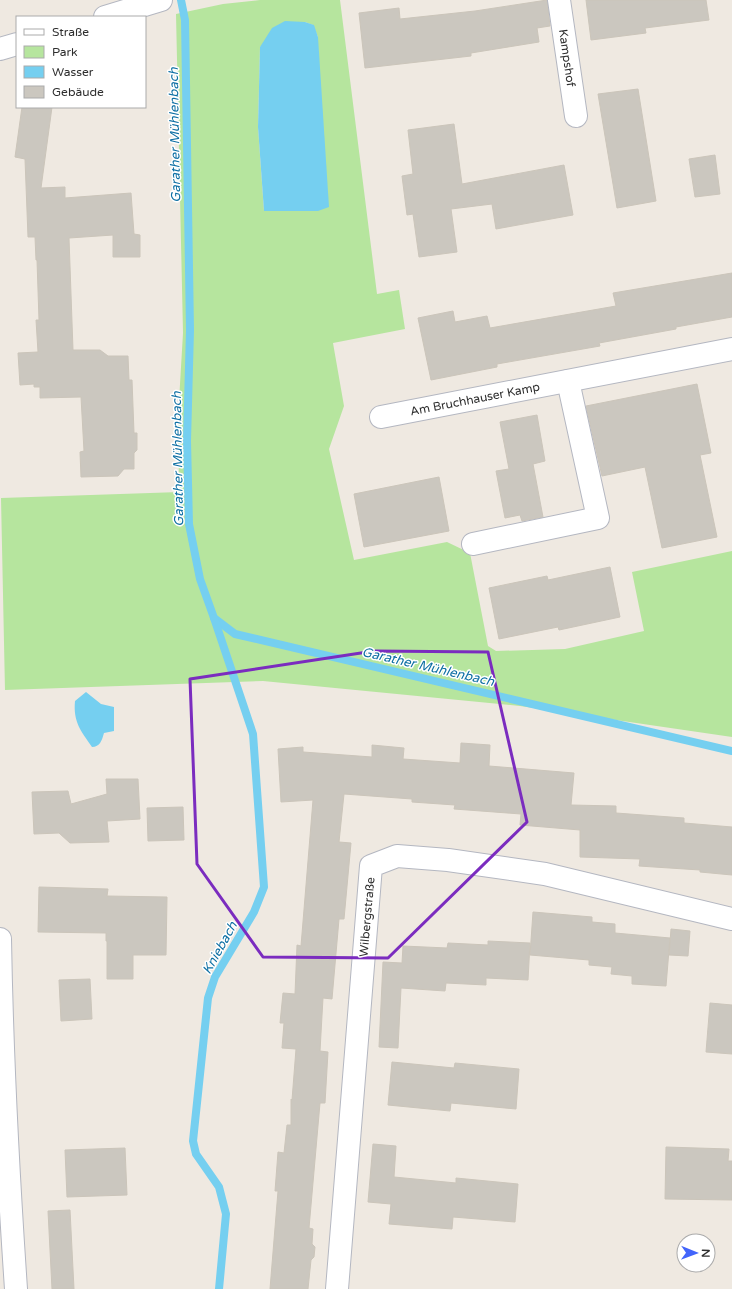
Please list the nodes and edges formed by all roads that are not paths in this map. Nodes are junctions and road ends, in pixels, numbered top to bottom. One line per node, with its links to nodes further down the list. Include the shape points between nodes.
1 (161, 0): 3 (street)
2 (559, 0): 6 (street, Kampshof)
3 (108, 16)
4 (16, 44): 5 (street)
5 (0, 49)
6 (576, 116)
7 (732, 349): 8 (street, Am Bruchhauser Kamp)
8 (568, 381): 9 (street, Am Bruchhauser Kamp); 10 (street, via 598,518)
9 (381, 417)
10 (474, 544)
11 (732, 919): 14 (street, Wilbergstraße, via 545,874 448,860 398,856 371,866)
12 (0, 939): 13 (street, via 1,1013)
13 (16, 1289)
14 (336, 1289)

